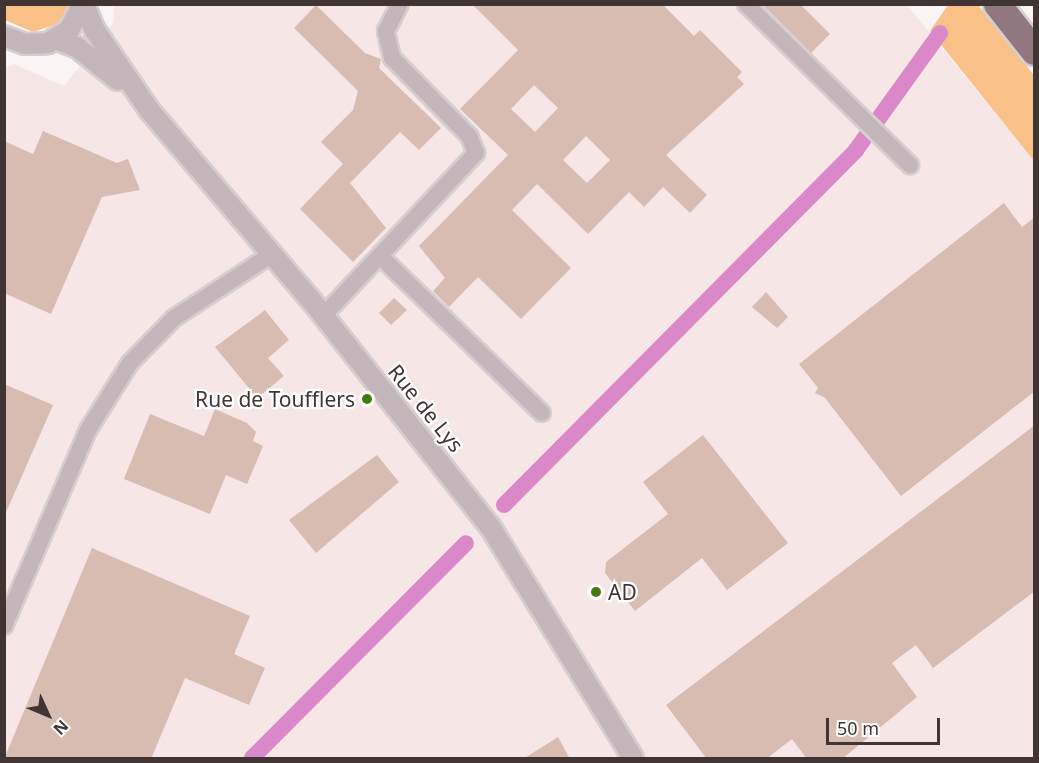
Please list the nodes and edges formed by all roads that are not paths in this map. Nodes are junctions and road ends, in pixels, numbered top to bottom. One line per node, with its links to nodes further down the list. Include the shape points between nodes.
1 (83, 4): 8 (street, via 74,24); 10 (street, Rue de Lys, via 94,29)
2 (400, 4): 13 (street, via 386,31 392,58 469,136 476,153)
3 (746, 4): 11 (street, via 866,117)
4 (997, 4): 9 (highway)
5 (1015, 4): 6 (highway)
6 (1035, 33)
7 (4, 36): 8 (street, via 32,45)
8 (55, 39): 10 (street, Rue de Lys, via 93,58)
9 (1035, 51)
10 (150, 111): 12 (street, Rue de Lys)
11 (910, 165)
12 (272, 254): 14 (street, Rue de Lys); 16 (street, via 174,318 130,363 88,430)
13 (381, 257): 14 (street); 15 (street)
14 (323, 316): 17 (street, Rue de Lys, via 491,528)
15 (542, 413)
16 (4, 627)
17 (633, 759)

